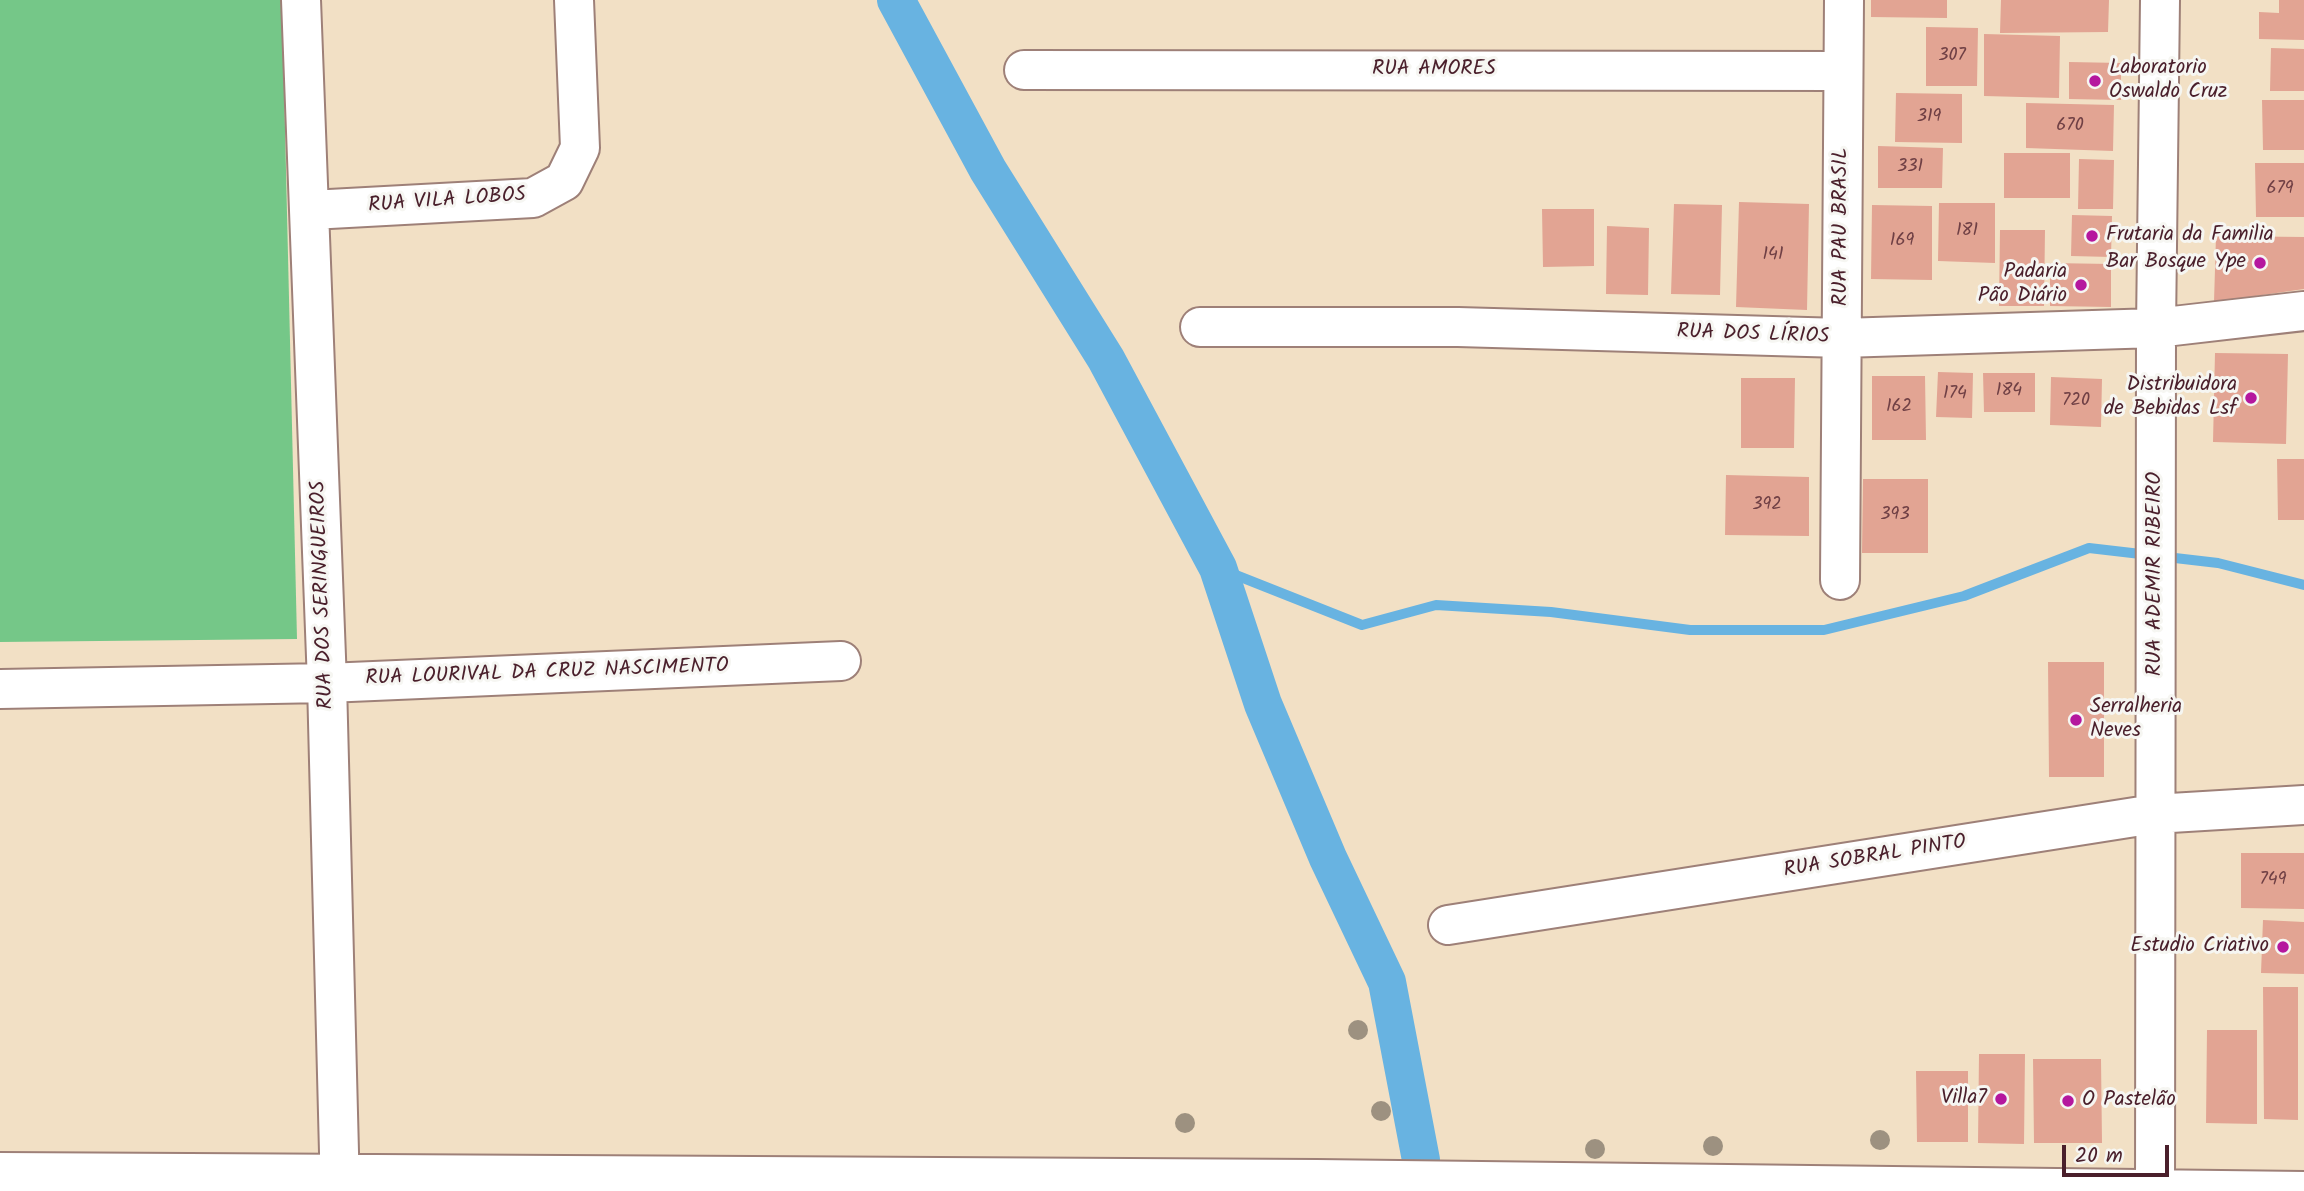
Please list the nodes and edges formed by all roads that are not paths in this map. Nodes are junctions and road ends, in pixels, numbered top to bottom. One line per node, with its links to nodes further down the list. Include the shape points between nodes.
1 (301, 0): 7 (street, RUA DOS SERINGUEIROS)
2 (574, 0): 7 (street, RUA VILA LOBOS, via 580,148 564,181 533,198)
3 (1844, 0): 6 (street, RUA PAU BRASIL)
4 (2160, 0): 10 (street, RUA ADEMIR RIBEIRO)
5 (1024, 70): 6 (street, RUA AMORES)
6 (1843, 71): 11 (street, RUA PAU BRASIL)
7 (311, 210): 14 (street, RUA DOS SERINGUEIROS)
8 (2304, 311): 10 (street, RUA DOS LÍRIOS)
9 (1200, 327): 11 (street, RUA DOS LÍRIOS, via 1458,327)
10 (2156, 328): 11 (street, RUA DOS LÍRIOS); 17 (street, RUA ADEMIR RIBEIRO)
11 (1842, 338): 12 (street, RUA PAU BRASIL)
12 (1840, 580)
13 (841, 661): 14 (street, RUA LOURIVAL DA CRUZ NASCIMENTO)
14 (327, 683): 15 (street, RUA LOURIVAL DA CRUZ NASCIMENTO); 20 (street, RUA DOS SERINGUEIROS)
15 (0, 689)
16 (2304, 805): 17 (street, RUA SOBRAL PINTO)
17 (2154, 814): 18 (street, RUA SOBRAL PINTO); 22 (street, RUA ADEMIR RIBEIRO)
18 (1448, 925)
19 (0, 1172): 20 (street)
20 (340, 1183): 21 (street, via 594,1174)
21 (1317, 1185): 22 (street)
22 (2155, 1190): 23 (street)
23 (2304, 1191)

